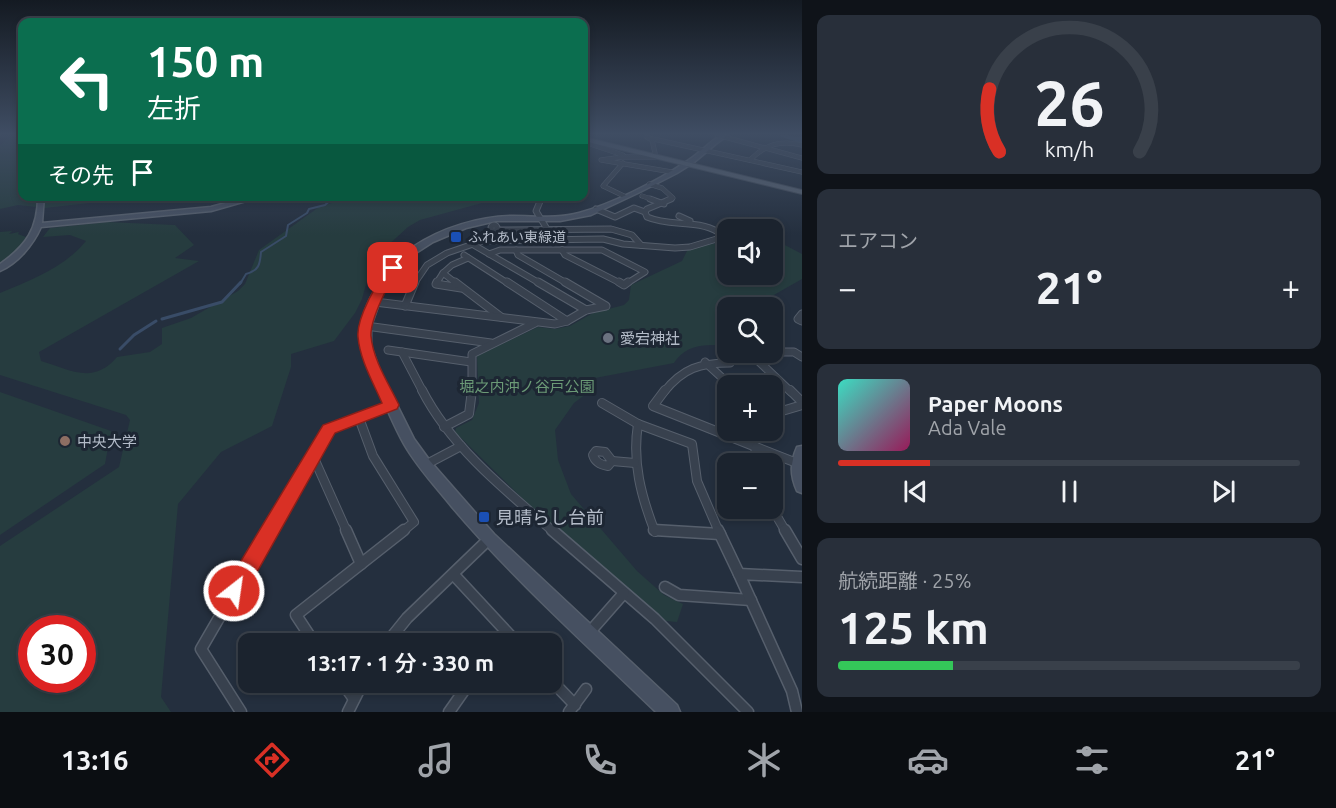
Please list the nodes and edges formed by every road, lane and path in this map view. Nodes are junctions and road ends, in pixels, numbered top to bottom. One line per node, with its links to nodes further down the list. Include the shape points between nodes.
1 (618, 168): 8 (street, via 603,186)
2 (651, 168): 5 (street)
3 (679, 168): 5 (street)
4 (711, 168): 7 (main road)
5 (672, 172): 6 (street)
6 (649, 184): 8 (street); 13 (street, via 674,198)
7 (802, 189)
8 (624, 196): 14 (street)
9 (642, 196): 13 (street)
10 (42, 201): 19 (street)
11 (242, 201): 19 (street, via 211,209)
12 (541, 201): 17 (street, via 536,211)
13 (664, 204): 15 (street)
14 (596, 209): 15 (street, via 615,217 634,208); 17 (street, via 569,217)
15 (645, 212): 18 (street, via 650,219 662,223)
16 (679, 216): 18 (street)
17 (540, 218): 20 (street); 30 (street, via 482,222 422,245 393,268)
18 (695, 223): 23 (street, via 714,229 720,238 690,247)
19 (40, 225): 27 (street, via 26,247)
20 (547, 229): 21 (street); 23 (street, via 620,230 632,235)
21 (498, 230)
22 (472, 244): 23 (street, via 490,240 603,239); 26 (street); 31 (street, via 427,265)
23 (641, 246)
24 (516, 250): 25 (street); 26 (street); 32 (street, via 518,255 606,306)
25 (562, 250): 25 (street, via 602,250 645,272 624,285)
26 (489, 254): 32 (street)
27 (0, 268)
28 (443, 273): 29 (street); 29 (street, via 436,284); 35 (street, via 466,256)
29 (463, 288): 34 (street)
30 (375, 302): 31 (street); 38 (street)
31 (405, 306): 34 (street)
32 (586, 310): 35 (street)
33 (802, 314): 36 (street, via 798,319)
34 (503, 319): 37 (street)
35 (567, 321): 37 (street)
36 (802, 321)
37 (537, 322): 39 (street)
38 (366, 326): 39 (street); 51 (street, via 368,355)
39 (492, 343): 44 (street, via 472,354)
40 (388, 350): 41 (street)
41 (402, 352): 44 (street); 55 (street)
42 (783, 352): 43 (street)
43 (802, 357)
44 (471, 362): 55 (street, via 469,414)
45 (705, 362): 46 (street); 48 (street); 57 (street, via 684,370 653,406)
46 (717, 362)
47 (759, 363): 50 (street)
48 (719, 375)
49 (602, 403): 54 (street)
50 (802, 404): 52 (street)
51 (391, 405): 53 (street); 63 (street)
52 (783, 410)
53 (359, 418): 59 (street, via 329,429); 69 (street, via 373,456 414,522)
54 (638, 424): 62 (street); 66 (street, via 692,444 697,481)
55 (444, 427): 56 (street)
56 (461, 446): 63 (street); 74 (street)
57 (756, 447): 58 (street); 60 (street)
58 (755, 453)
59 (313, 456): 69 (street); 88 (street, via 201,649)
60 (800, 460): 64 (street)
61 (612, 461): 62 (street)
62 (635, 463): 66 (street, via 639,489 655,532)
63 (424, 465): 67 (street)
64 (802, 487)
65 (778, 519): 68 (street)
66 (720, 534): 70 (street)
67 (489, 539): 71 (street); 79 (street)
68 (802, 559)
69 (361, 564): 76 (street, via 296,615)
70 (739, 574): 72 (street); 75 (street)
71 (454, 575): 77 (street); 78 (street)
72 (802, 577)
73 (665, 587): 75 (street, via 679,596)
74 (624, 593): 79 (street); 93 (street)
75 (751, 600): 94 (street, via 792,691)
76 (308, 633)
77 (395, 633)
78 (504, 633)
79 (588, 634): 86 (street)
80 (586, 689): 87 (street)
81 (350, 693): 85 (street)
82 (357, 693): 85 (street)
83 (462, 693): 90 (street)
84 (561, 693): 87 (street)
85 (354, 699): 89 (street)
86 (657, 700): 91 (street); 92 (street)
87 (572, 709)
88 (242, 712)
89 (348, 712)
90 (449, 712)
91 (650, 712)
92 (670, 712)
93 (748, 712)
94 (797, 712)

